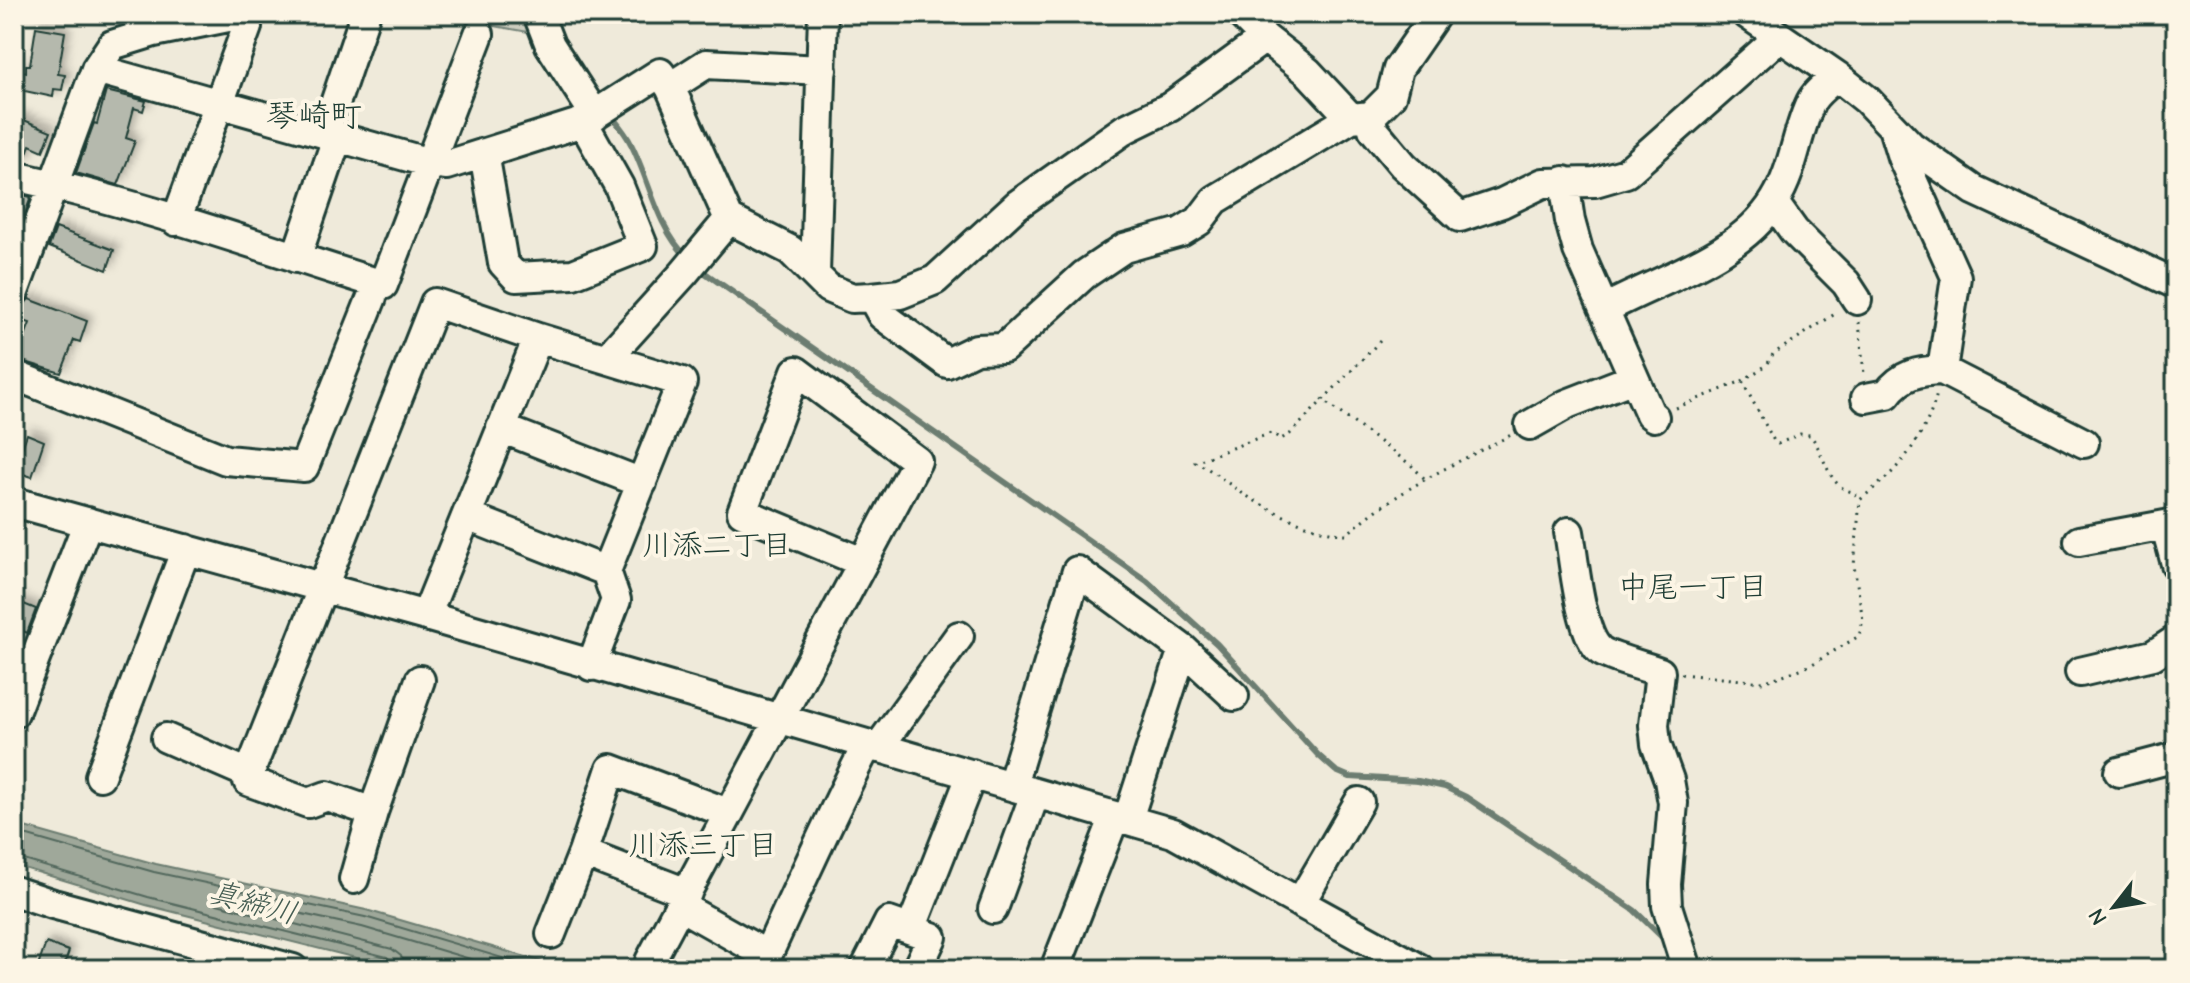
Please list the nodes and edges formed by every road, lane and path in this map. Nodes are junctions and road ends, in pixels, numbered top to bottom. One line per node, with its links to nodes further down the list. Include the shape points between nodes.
1 (538, 14): 17 (street)
2 (823, 14): 12 (street)
3 (1241, 14): 9 (street)
4 (1436, 14): 16 (street, via 1398,69 1391,96)
5 (1747, 14): 10 (street)
6 (365, 15): 19 (street)
7 (245, 21): 11 (street, via 154,32 112,45); 15 (street)
8 (479, 34): 21 (street)
9 (1265, 38): 16 (street); 35 (street, via 1170,107 1125,129 1017,205 935,280 900,294)
10 (1778, 38): 13 (street); 22 (street)
11 (96, 69): 15 (street); 25 (street)
12 (822, 70): 14 (street, via 706,64); 31 (street)
13 (1837, 76): 18 (street); 26 (street, via 1812,99)
14 (670, 87): 17 (street, via 660,73); 27 (street)
15 (218, 103): 19 (street); 28 (street)
16 (1361, 117): 24 (street, via 1460,217 1543,183); 35 (street, via 1215,200 1199,221 1181,232 1124,248 1084,275 1004,348 976,349 947,363 882,315)
17 (589, 118): 20 (street); 20 (street, via 643,246 573,274 516,277 503,263)
18 (1893, 127): 32 (street, via 1974,190); 41 (street, via 1956,277)
19 (331, 135): 21 (street); 30 (street)
20 (484, 153): 21 (street, via 447,165)
21 (430, 163): 30 (street, via 383,285)
22 (1626, 173): 24 (street, via 1595,182); 29 (street)
23 (14, 176): 25 (street)
24 (1564, 181): 29 (street)
25 (53, 185): 28 (street); 33 (street)
26 (1774, 203): 36 (street); 37 (street, via 1751,228 1718,251)
27 (729, 219): 31 (street, via 790,250); 40 (street)
28 (176, 221): 30 (street)
29 (1570, 221): 37 (street)
30 (296, 258)
31 (815, 274): 35 (street, via 828,288 852,298)
32 (2176, 284)
33 (14, 292)
34 (372, 297): 42 (street, via 304,467 226,460)
35 (872, 297)
36 (1857, 300): 44 (path, via 1773,354 1767,365); 45 (path)
37 (1605, 309): 43 (street)
38 (538, 338): 40 (street); 49 (street); 64 (street, via 435,303)
39 (1380, 341): 46 (path)
40 (607, 358): 52 (street, via 682,382)
41 (1942, 370): 45 (street, via 1916,371 1887,394); 50 (street); 53 (path, via 1934,408 1911,447 1893,472)
42 (14, 375)
43 (1634, 378): 47 (street); 48 (street)
44 (1742, 381): 47 (path); 53 (path, via 1774,441 1810,435 1835,482)
45 (1866, 398)
46 (1321, 399): 51 (path); 51 (path, via 1281,439 1271,433 1195,462 1242,493 1330,534 1347,534)
47 (1654, 417)
48 (1530, 425): 51 (path)
49 (501, 428): 52 (street); 55 (street)
50 (2084, 443)
51 (1425, 479)
52 (642, 483): 63 (street)
53 (1860, 500): 70 (path, via 1854,566 1863,620 1859,636 1809,666 1763,682)
54 (14, 502): 56 (street)
55 (467, 516): 63 (street); 65 (street)
56 (88, 522): 60 (street); 74 (street)
57 (2171, 525): 59 (street); 62 (street)
58 (1569, 532): 70 (street, via 1592,640 1603,652)
59 (2079, 541)
60 (186, 549): 64 (street); 82 (street)
61 (862, 562): 61 (street, via 917,461 796,371 742,512); 75 (street)
62 (2176, 564)
63 (606, 571): 69 (street, via 616,600)
64 (324, 588): 65 (street); 80 (street)
65 (426, 616): 69 (street)
66 (959, 636): 77 (street)
67 (2176, 640): 71 (street, via 2153,655)
68 (1183, 649): 73 (street); 83 (street, via 1077,571); 87 (street)
69 (591, 666): 75 (street)
70 (1660, 672): 103 (street, via 1654,725 1673,803 1667,906)
71 (2080, 672)
72 (420, 680): 85 (street)
73 (1234, 696)
74 (14, 713)
75 (777, 720): 77 (street); 86 (street)
76 (166, 738): 80 (street)
77 (872, 747): 81 (street); 97 (street, via 820,835)
78 (2176, 757): 79 (street)
79 (2119, 772)
80 (249, 774): 85 (street, via 248,781 308,803 327,796)
81 (972, 774): 83 (street); 94 (street)
82 (100, 776)
83 (1024, 790): 87 (street); 93 (street)
84 (1359, 802): 92 (street)
85 (373, 812): 89 (street)
86 (728, 813): 88 (street, via 611,769); 91 (street)
87 (1122, 817): 92 (street, via 1173,833); 102 (street)
88 (583, 853): 91 (street); 95 (street)
89 (354, 879)
90 (14, 891): 99 (street)
91 (684, 900): 96 (street); 97 (street)
92 (1300, 903): 98 (street)
93 (993, 909)
94 (911, 929): 100 (street, via 889,922); 101 (street, via 932,937)
95 (551, 934)
96 (650, 961)
97 (764, 962)
98 (1411, 967)
99 (293, 969)
100 (865, 969)
101 (917, 969)
102 (1055, 969)
103 (1687, 969)

